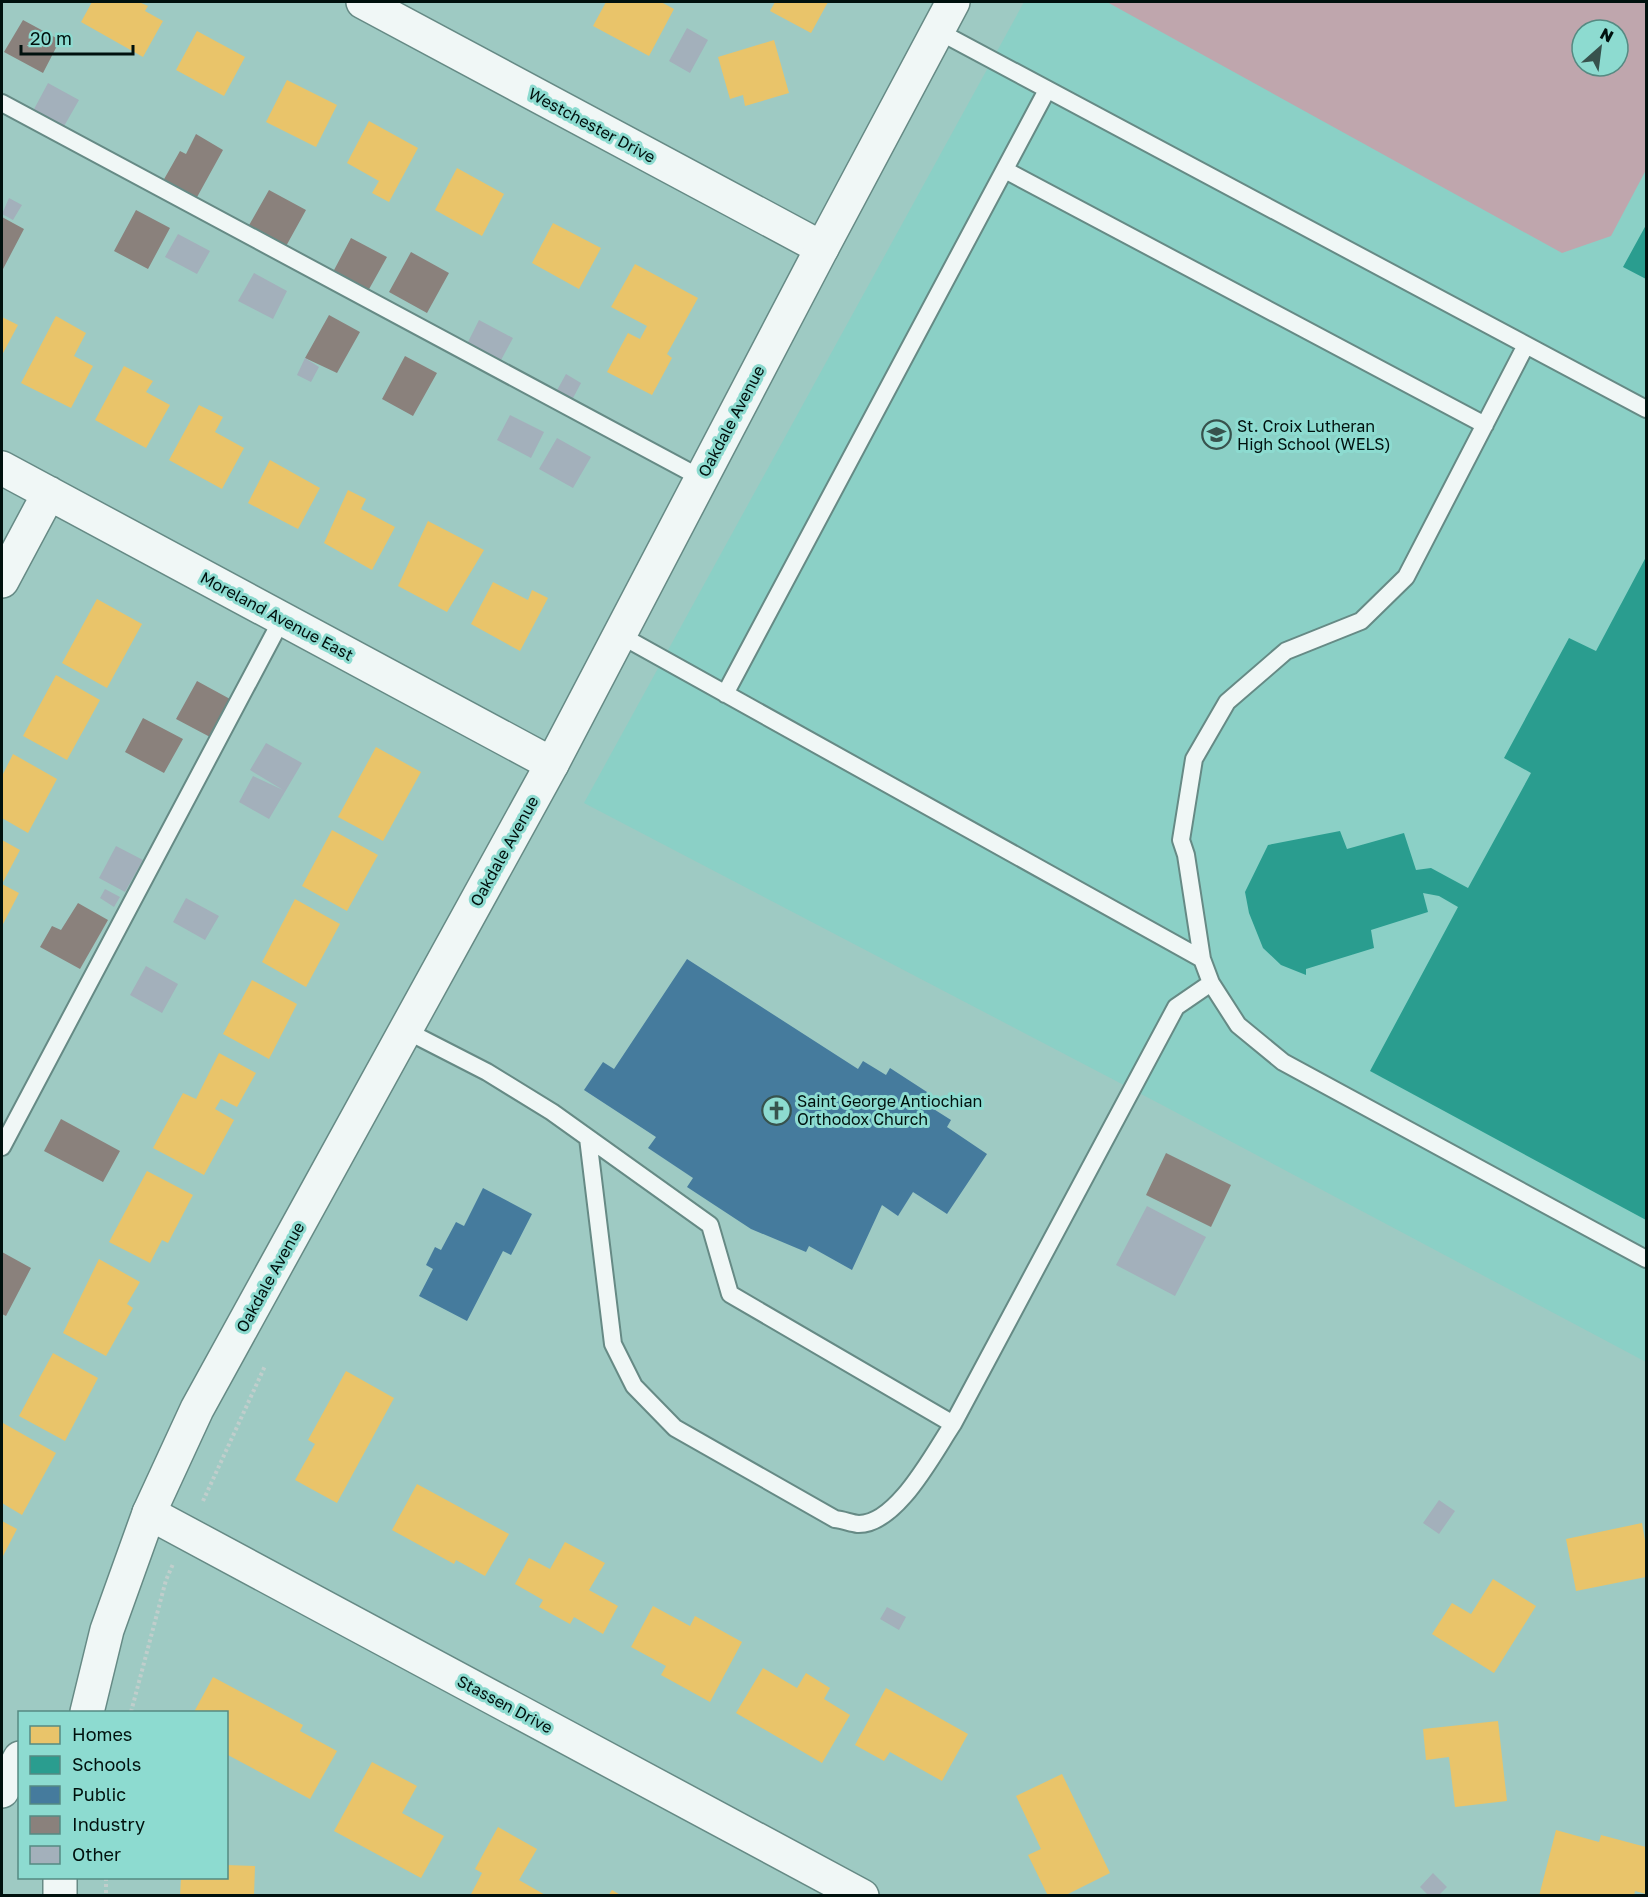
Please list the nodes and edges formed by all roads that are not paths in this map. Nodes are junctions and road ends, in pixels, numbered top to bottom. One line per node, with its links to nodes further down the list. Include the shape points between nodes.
1 (363, 2): 7 (street, Westchester Drive)
2 (954, 2): 3 (street, Oakdale Avenue)
3 (938, 31): 4 (lane); 7 (street, Oakdale Avenue)
4 (1047, 90): 6 (lane); 8 (lane)
5 (2, 104): 12 (lane)
6 (1005, 170): 10 (lane); 17 (lane)
7 (822, 248): 12 (street, Oakdale Avenue)
8 (1526, 345): 9 (lane); 10 (lane)
9 (1647, 409)
10 (1485, 426): 19 (lane, via 1406,577 1361,621 1286,651 1270,663 1227,702 1194,759 1181,840)
11 (2, 468): 13 (street, Moreland Avenue East)
12 (702, 478): 16 (street, Oakdale Avenue)
13 (49, 493): 14 (street); 15 (street, Moreland Avenue East)
14 (2, 581)
15 (282, 619): 18 (street, Moreland Avenue East); 23 (lane)
16 (620, 635): 17 (lane); 18 (street, Oakdale Avenue)
17 (726, 694): 19 (lane)
18 (552, 764): 21 (street, Oakdale Avenue)
19 (1202, 959): 20 (lane)
20 (1211, 983): 24 (lane, via 1238,1025 1283,1062); 25 (lane, via 1176,1008)
21 (405, 1030): 22 (lane, via 487,1072); 26 (street, Oakdale Avenue, via 197,1409)
22 (588, 1138): 25 (lane, via 710,1225 730,1294); 25 (lane, via 613,1344 634,1386 675,1428 835,1519 860,1524 885,1515 910,1491)
23 (2, 1147)
24 (1647, 1259)
25 (953, 1424)
26 (148, 1513): 27 (street, Oakdale Avenue, via 107,1630); 34 (street, Stassen Drive)
27 (87, 1711)
28 (2, 1748): 29 (street)
29 (18, 1757)
30 (18, 1762): 31 (street)
31 (2, 1791)
32 (60, 1879): 33 (street)
33 (60, 1896)
34 (862, 1896)

